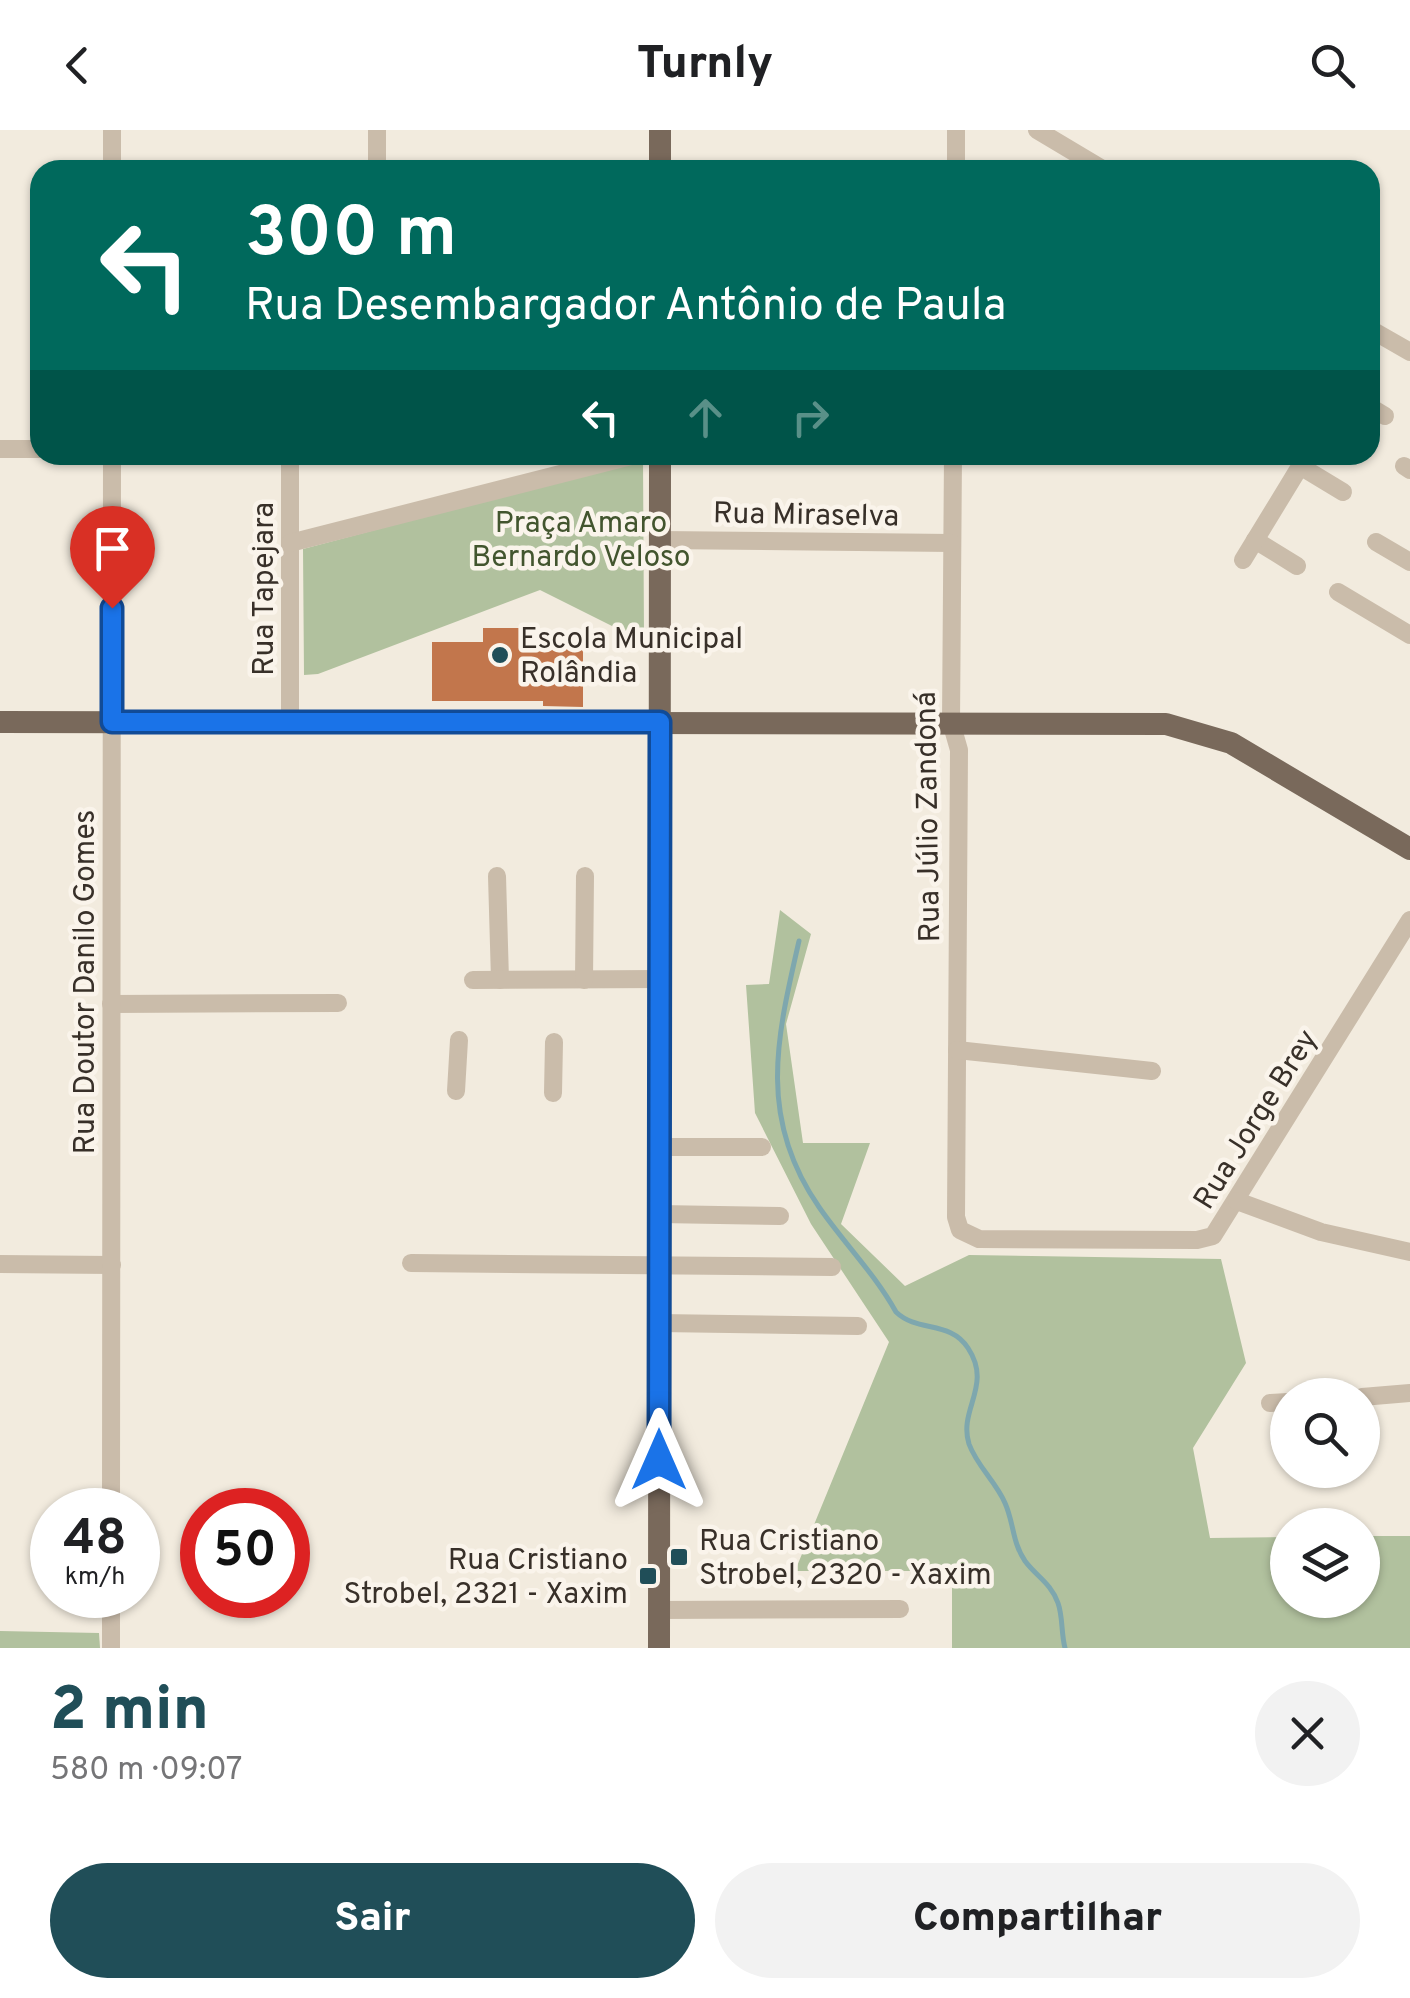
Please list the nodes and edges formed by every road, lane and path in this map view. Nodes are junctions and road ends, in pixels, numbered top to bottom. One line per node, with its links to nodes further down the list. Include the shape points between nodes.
1 (112, 130): 6 (street)
2 (377, 130): 7 (street)
3 (660, 130): 8 (main road)
4 (956, 130): 9 (street)
5 (1038, 130): 10 (street)
6 (112, 160)
7 (377, 160)
8 (660, 160)
9 (956, 160)
10 (1088, 160)
11 (1380, 341): 12 (street)
12 (1410, 352)
13 (0, 449): 14 (street)
14 (30, 449)
15 (112, 465): 34 (street, Rua Doutor Danilo Gomes)
16 (290, 465): 25 (street, Rua Tapejara)
17 (595, 465): 25 (street)
18 (660, 465): 23 (main road)
19 (953, 465): 26 (street, Rua Júlio Zandoná)
20 (1301, 465): 24 (street)
21 (1308, 465): 22 (street)
22 (1343, 492)
23 (660, 540): 26 (street, Rua Miraselva); 36 (main road)
24 (1255, 540): 28 (street); 30 (street)
25 (290, 542): 35 (street, Rua Tapejara)
26 (952, 542): 37 (street, Rua Júlio Zandoná)
27 (1376, 542): 29 (street)
28 (1243, 560)
29 (1410, 562)
30 (1297, 566)
31 (1338, 592): 32 (street)
32 (1410, 635)
33 (0, 722): 34 (main road)
34 (112, 722): 35 (main road); 47 (street, Rua Doutor Danilo Gomes)
35 (290, 722): 36 (main road)
36 (660, 722): 37 (main road); 42 (main road)
37 (951, 722): 38 (main road, via 1188,728 1232,743); 50 (street, Rua Júlio Zandoná, via 959,750)
38 (1410, 848)
39 (497, 876): 44 (street)
40 (584, 876): 45 (street)
41 (1410, 920): 56 (street, Rua Jorge Brey)
42 (660, 979): 45 (street); 54 (main road)
43 (473, 980): 44 (street)
44 (500, 980): 45 (street)
45 (584, 980)
46 (338, 1003): 47 (street)
47 (111, 1004): 63 (street, Rua Doutor Danilo Gomes)
48 (459, 1040): 52 (street)
49 (554, 1042): 53 (street)
50 (957, 1050): 51 (street); 59 (street, Rua Júlio Zandoná, via 956,1218)
51 (1152, 1071)
52 (456, 1092)
53 (554, 1094)
54 (659, 1147): 55 (street); 57 (main road)
55 (762, 1148)
56 (1238, 1201): 59 (street, Rua Jorge Brey, via 1206,1239); 60 (street, via 1320,1232)
57 (660, 1214): 58 (street); 65 (main road)
58 (780, 1216)
59 (965, 1234)
60 (1410, 1252)
61 (0, 1264): 63 (street)
62 (411, 1264): 65 (street)
63 (112, 1265): 70 (street, Rua Doutor Danilo Gomes)
64 (832, 1267): 65 (street)
65 (659, 1268): 66 (main road)
66 (659, 1324): 67 (street); 72 (main road)
67 (858, 1326)
68 (1410, 1393): 69 (street)
69 (1380, 1396)
70 (111, 1488)
71 (900, 1609): 72 (street)
72 (659, 1610): 75 (main road)
73 (111, 1618): 74 (street)
74 (111, 1648)
75 (659, 1648)

